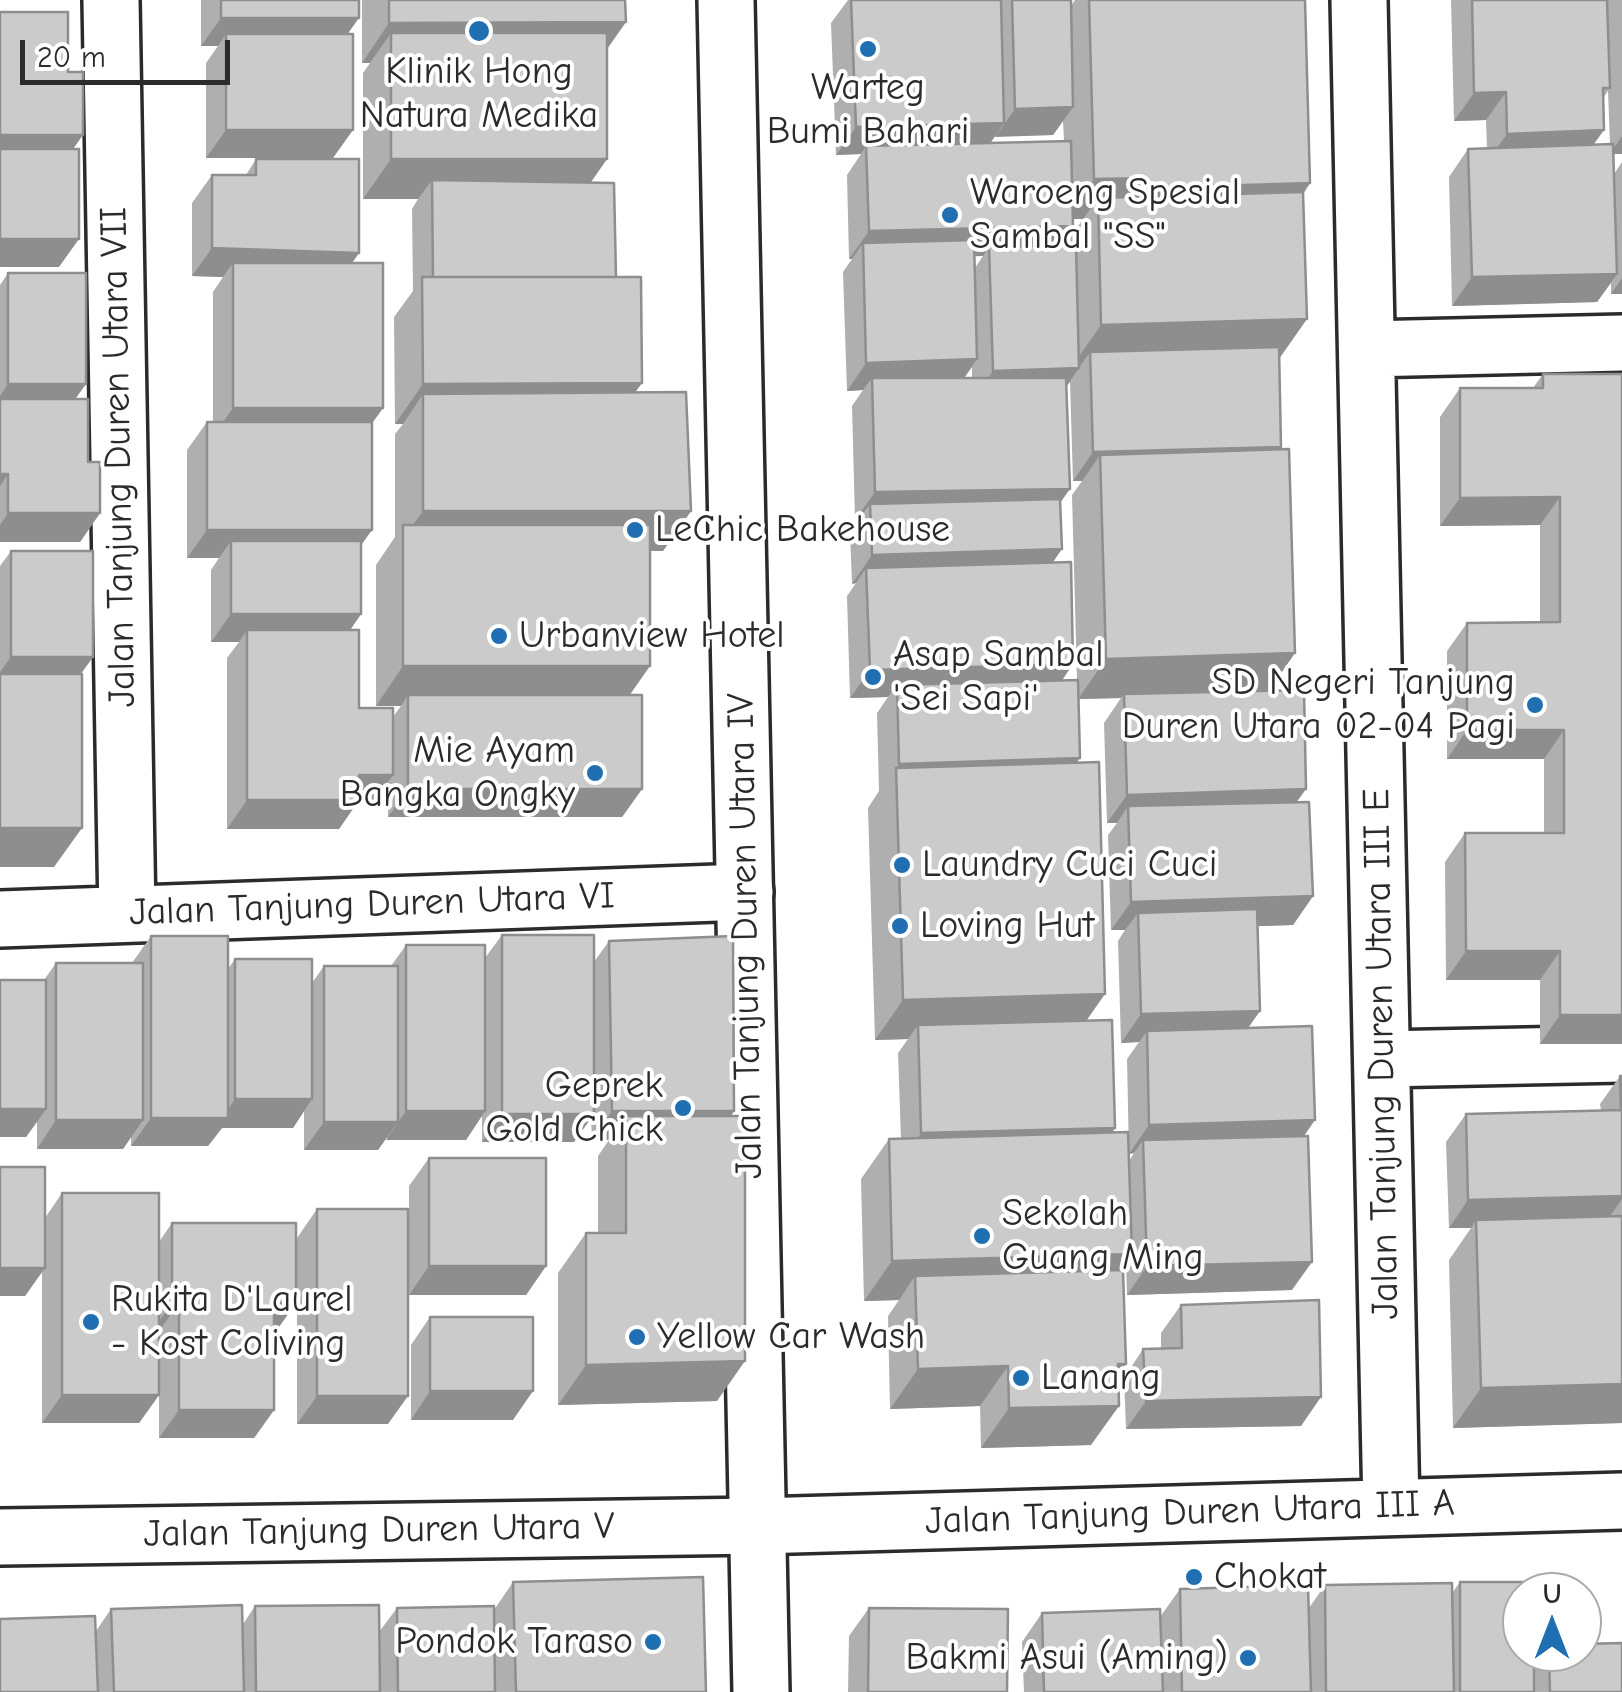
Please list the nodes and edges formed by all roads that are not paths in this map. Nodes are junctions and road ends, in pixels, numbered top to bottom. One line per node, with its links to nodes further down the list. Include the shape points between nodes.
1 (726, 0): 9 (street, Jalan Tanjung Duren Utara IV)
2 (1359, 0): 8 (street, Jalan Tanjung Duren Utara III E)
3 (111, 16): 4 (street); 5 (street, Jalan Tanjung Duren Utara VII)
4 (56, 33)
5 (116, 295): 6 (street); 10 (street, Jalan Tanjung Duren Utara VII, via 95,558)
6 (58, 296)
7 (1622, 343): 8 (street)
8 (1367, 349): 13 (street, Jalan Tanjung Duren Utara III E)
9 (745, 892): 10 (street, Jalan Tanjung Duren Utara VI); 16 (street, Jalan Tanjung Duren Utara IV)
10 (126, 914): 11 (street, Jalan Tanjung Duren Utara VI)
11 (0, 919)
12 (1622, 1054): 13 (street)
13 (1382, 1059): 15 (street, Jalan Tanjung Duren Utara III E)
14 (1622, 1501): 15 (street, Jalan Tanjung Duren Utara III A)
15 (1391, 1507): 16 (street, Jalan Tanjung Duren Utara III A)
16 (758, 1526): 17 (street, Jalan Tanjung Duren Utara V); 18 (street, Jalan Tanjung Duren Utara IV)
17 (0, 1537)
18 (761, 1692)

